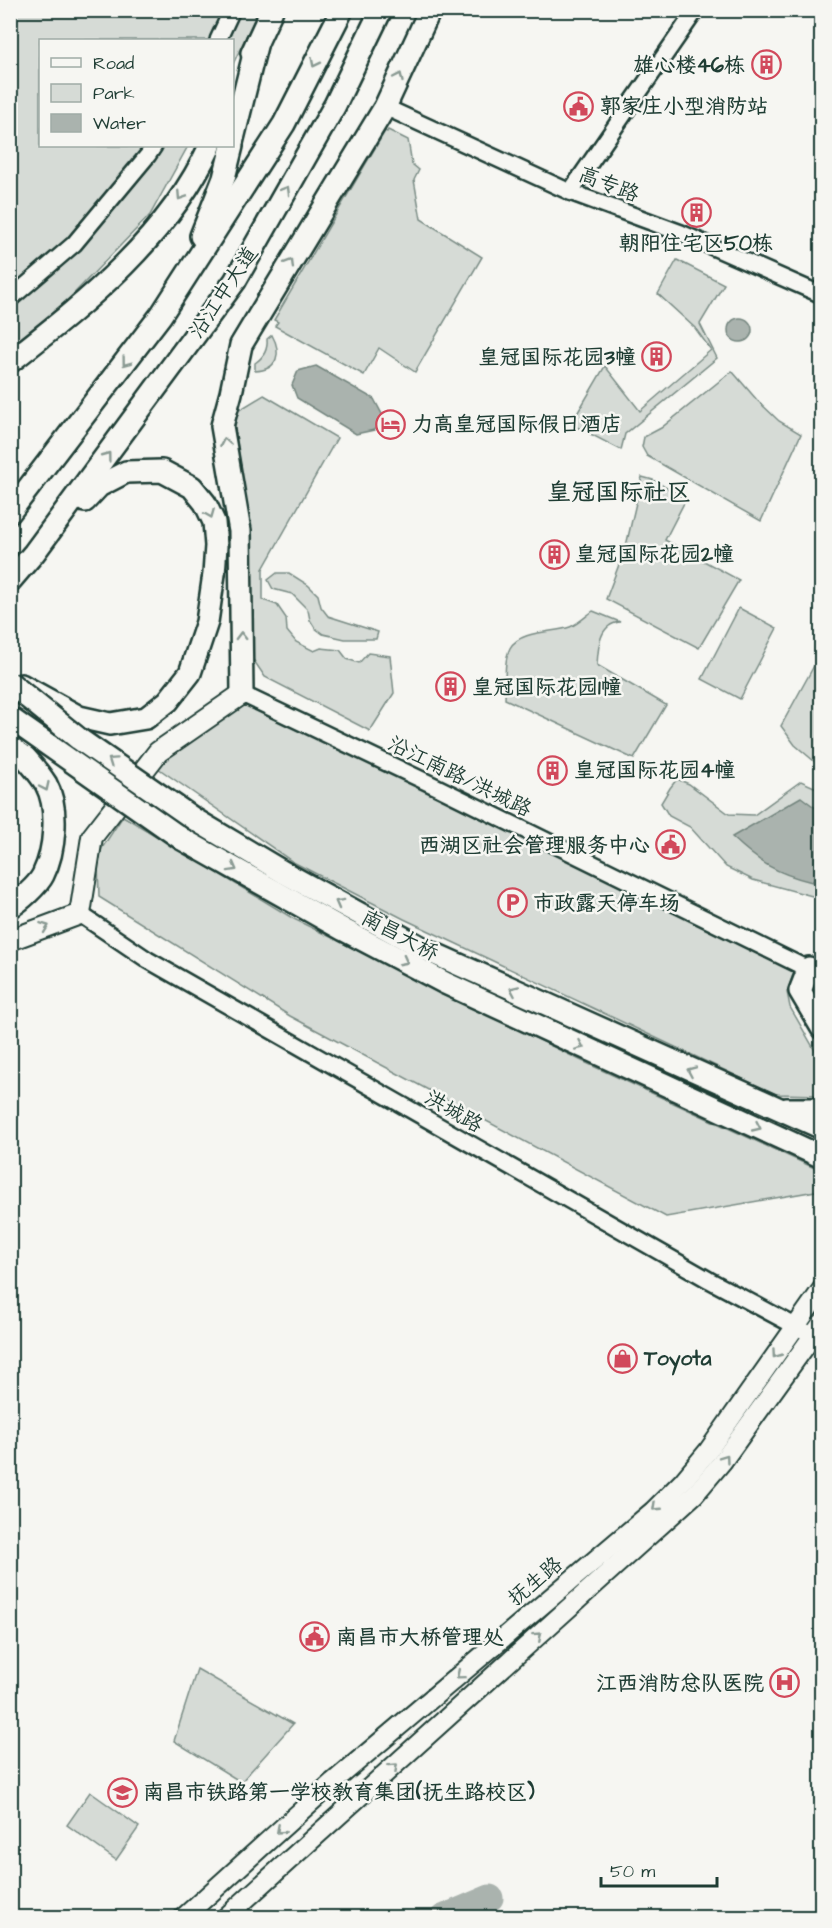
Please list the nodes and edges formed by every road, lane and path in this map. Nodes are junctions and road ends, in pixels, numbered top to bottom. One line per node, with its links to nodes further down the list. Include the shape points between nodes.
1 (232, 10): 7 (street)
2 (272, 10): 8 (highway)
3 (342, 10): 18 (highway, 沿江中大道, one-way to 18, via 284,124)
4 (381, 10): 21 (highway, 沿江中大道, one-way to 4, via 235,280 335,105)
5 (430, 10): 10 (highway, one-way to 5)
6 (696, 10): 15 (street)
7 (218, 39)
8 (257, 42): 9 (highway); 11 (highway)
9 (234, 93)
10 (385, 107): 15 (street, 高专路); 25 (highway, one-way to 10, via 240,531 222,426 241,345)
11 (234, 136)
12 (153, 147): 17 (street, via 74,244)
13 (210, 147): 19 (highway, one-way to 19, via 158,230 95,293)
14 (231, 147): 18 (highway, via 203,231)
15 (570, 192): 16 (street, 高专路, via 681,233)
16 (822, 295)
17 (10, 299)
18 (161, 315): 20 (highway, 沿江中大道, one-way to 20)
19 (10, 362)
20 (10, 512)
21 (34, 553): 22 (highway); 23 (highway, one-way to 23, via 99,486 126,472 162,471 192,487 214,522 216,546 207,622 190,673 168,701 146,718 110,724 79,717)
22 (10, 581)
23 (10, 678)
24 (10, 683): 33 (highway, 南昌大桥, one-way to 24, bridge, via 424,949 283,872 194,819 79,739)
25 (242, 694): 29 (main road, via 158,752 92,837); 31 (street, 沿江南路/洪城路)
26 (10, 718): 36 (highway, 南昌大桥, one-way to 36, bridge, via 182,839 345,930 446,983)
27 (10, 741): 28 (highway, one-way to 28, via 47,786 54,814 52,849 43,876)
28 (10, 907)
29 (80, 914): 30 (main road, one-way to 29); 38 (street, 洪城路, via 148,960)
30 (10, 940)
31 (815, 972): 32 (highway, via 800,991)
32 (822, 1028)
33 (776, 1109): 34 (highway); 35 (highway, 南昌大桥)
34 (822, 1109)
35 (822, 1128)
36 (821, 1158)
37 (822, 1289): 38 (main road, 抚生路)
38 (795, 1326): 39 (street, 洪城路); 40 (main road, 抚生路, one-way to 40, via 708,1451 653,1511 333,1782)
39 (817, 1329): 41 (main road, 抚生路, one-way to 39, via 695,1494)
40 (183, 1917)
41 (225, 1917)

